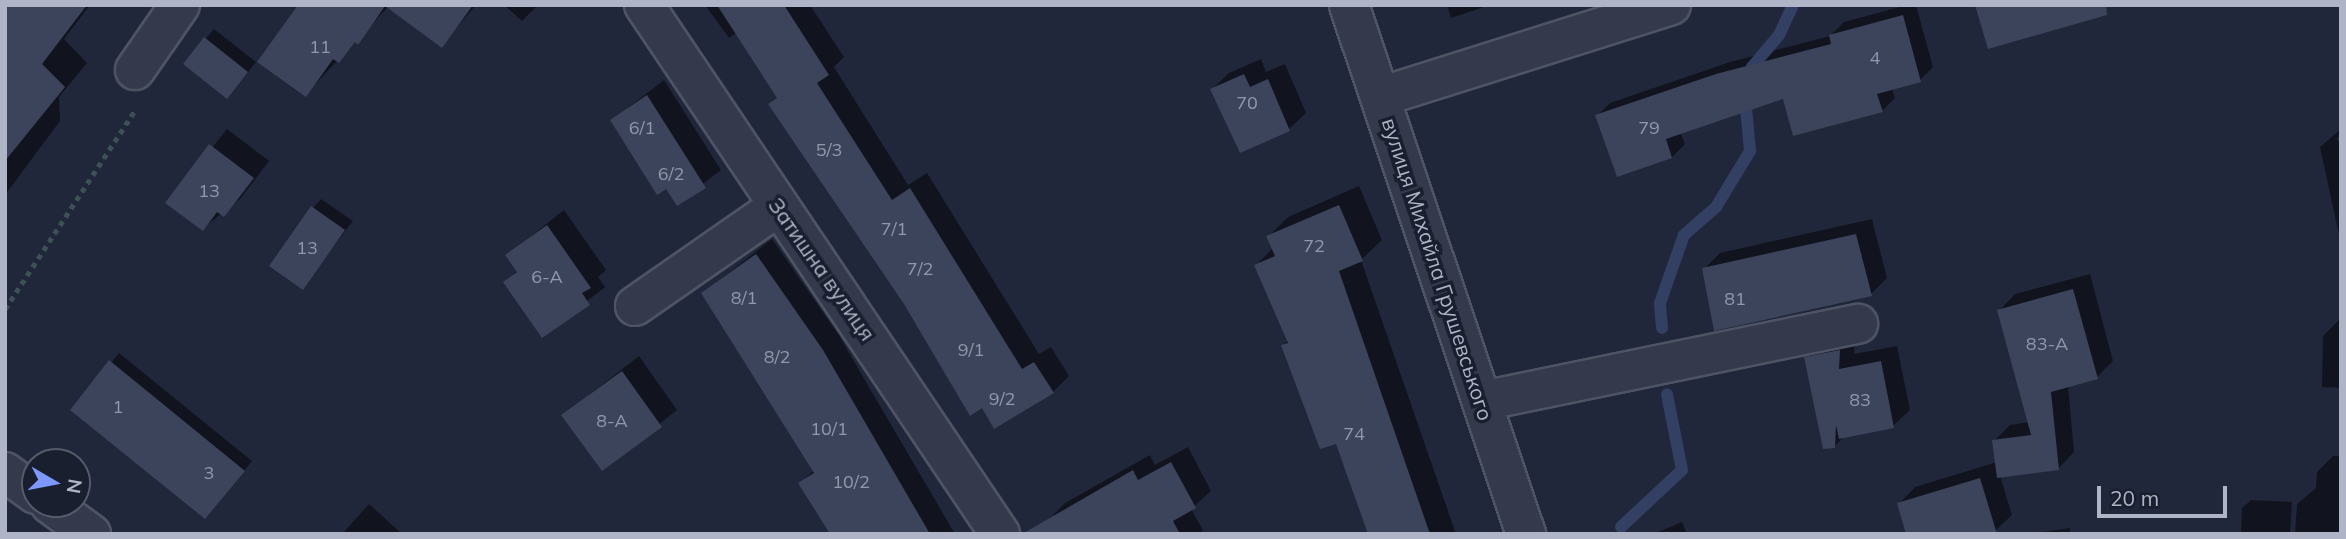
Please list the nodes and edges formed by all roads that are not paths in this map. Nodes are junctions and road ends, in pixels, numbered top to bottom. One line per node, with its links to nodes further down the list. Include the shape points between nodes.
1 (180, 5): 5 (street)
2 (644, 5): 7 (street, Затишна вулиця)
3 (1349, 5): 6 (street, вулиця Михайла Грушевського)
4 (1671, 5): 6 (street)
5 (135, 70)
6 (1380, 97): 10 (street, вулиця Михайла Грушевського)
7 (779, 206): 8 (street); 15 (street, Затишна вулиця)
8 (635, 306)
9 (1858, 324): 10 (street)
10 (1482, 401): 16 (street, вулиця Михайла Грушевського)
11 (5, 472): 12 (street)
12 (21, 484)
13 (69, 518): 14 (street)
14 (91, 534)
15 (1000, 534)
16 (1526, 534)

